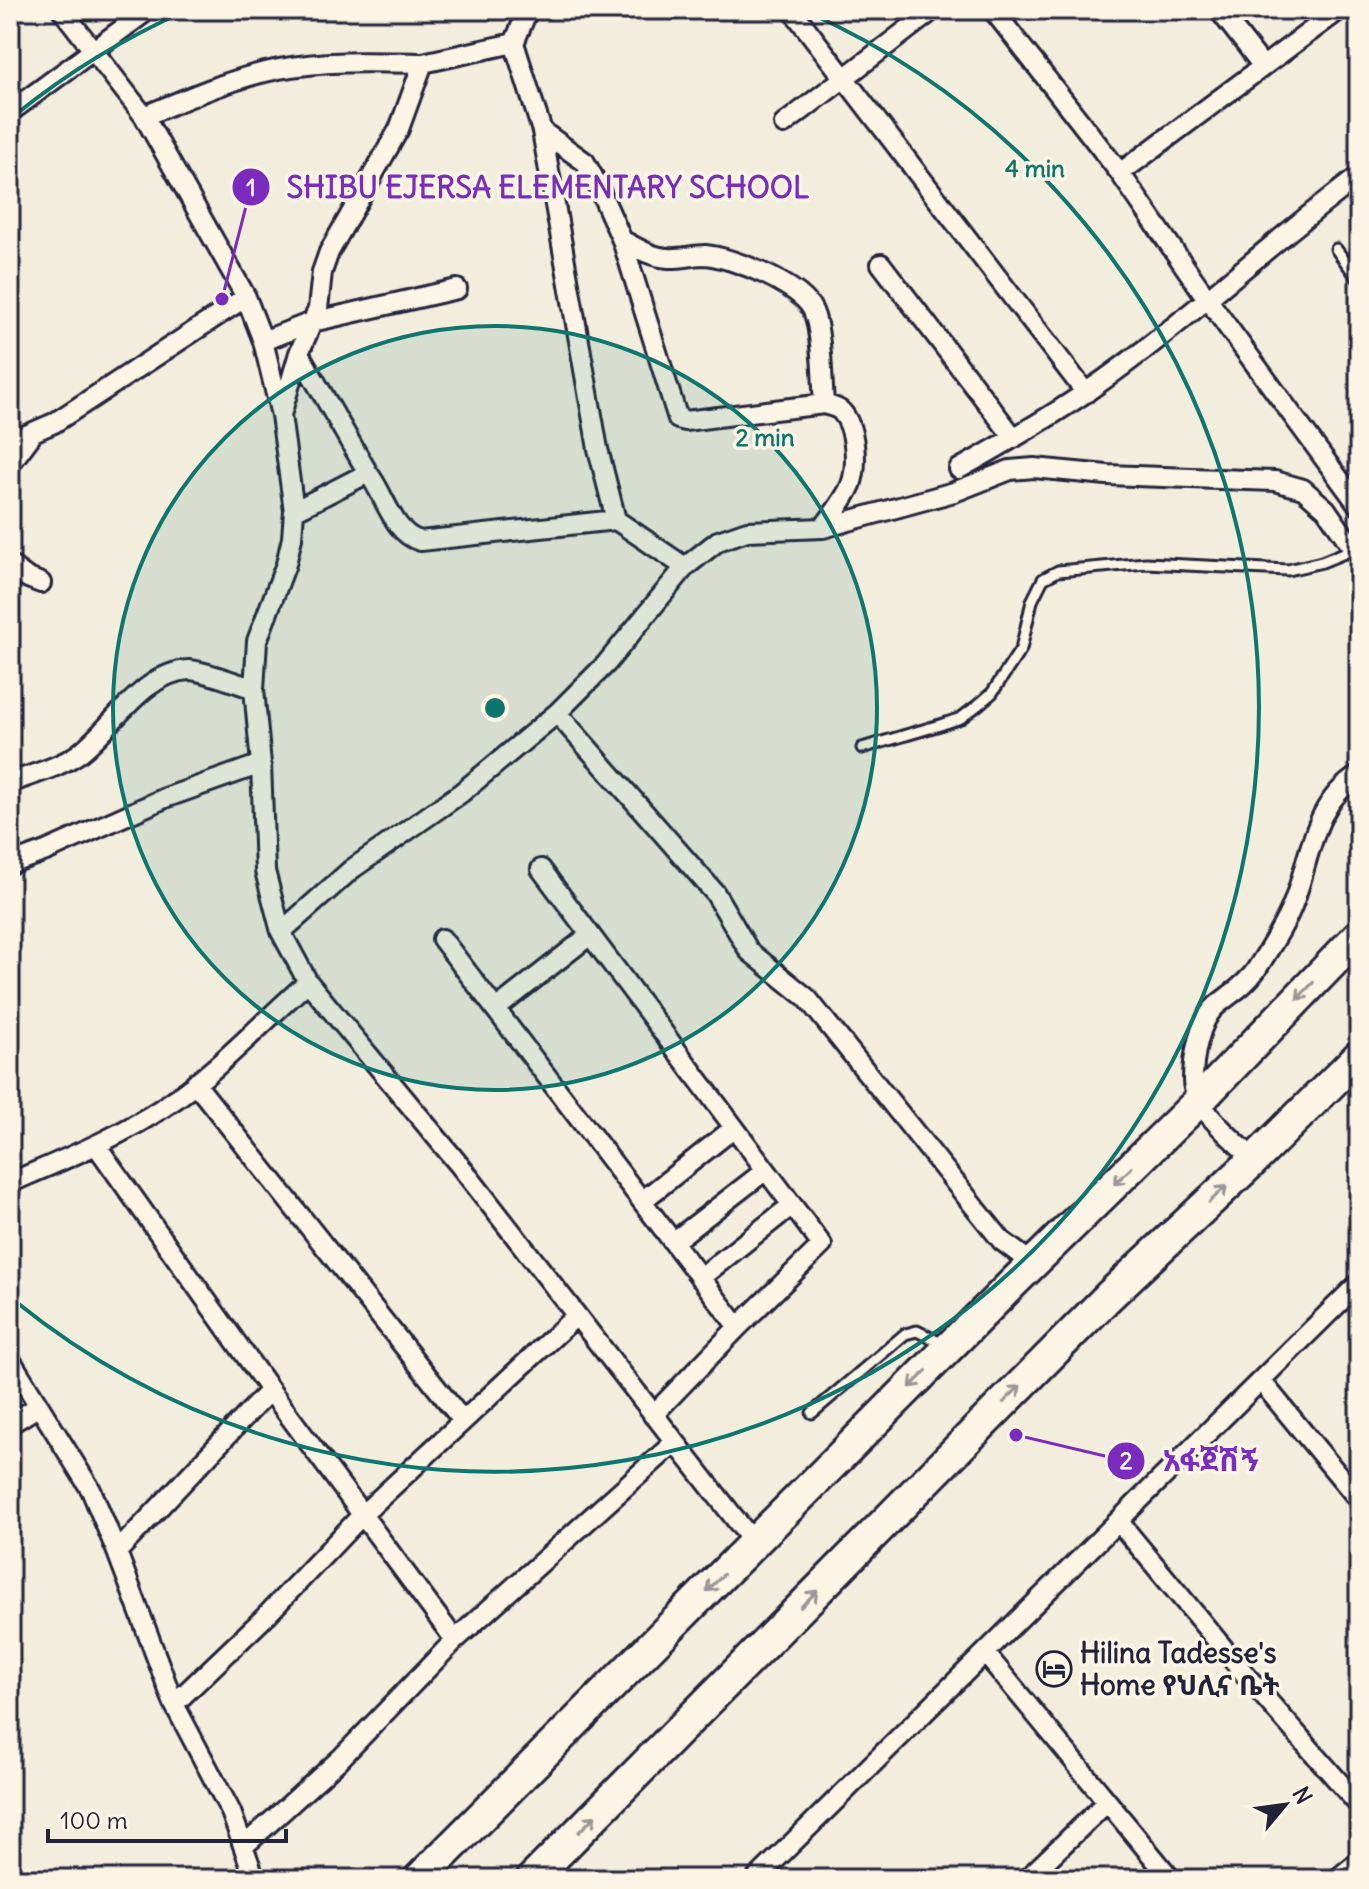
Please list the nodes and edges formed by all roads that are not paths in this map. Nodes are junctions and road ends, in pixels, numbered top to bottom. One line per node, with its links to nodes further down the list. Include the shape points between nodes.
1 (62, 10): 10 (street)
2 (148, 10): 10 (street)
3 (528, 10): 9 (street)
4 (792, 10): 13 (street)
5 (933, 10): 13 (street)
6 (993, 10): 18 (street)
7 (1219, 10): 12 (street)
8 (1339, 10): 12 (street)
9 (514, 43): 11 (street); 17 (street)
10 (93, 52): 14 (street); 15 (street)
11 (423, 63): 15 (street, via 361,61 281,68); 27 (street, via 399,129 329,252)
12 (1262, 65): 18 (street)
13 (843, 79): 16 (street); 30 (street)
14 (10, 112)
15 (144, 116): 25 (street)
16 (784, 124)
17 (542, 131): 20 (street, via 585,162); 41 (street, via 598,449)
18 (1120, 173): 26 (street)
19 (1359, 176): 26 (street)
20 (622, 240): 31 (street, via 651,255 735,261 800,296 813,310); 31 (street, via 678,419)
21 (1336, 249): 23 (lane)
22 (881, 264): 34 (street)
23 (1359, 280)
24 (457, 289): 27 (street)
25 (246, 297): 28 (street); 33 (street)
26 (1208, 300): 30 (street); 39 (street)
27 (312, 322): 28 (street); 29 (street)
28 (263, 341): 32 (street)
29 (299, 353): 32 (street); 38 (street)
30 (1086, 393): 34 (street)
31 (824, 404): 42 (street, via 839,409 847,420 854,465 844,499)
32 (281, 415): 40 (street)
33 (36, 431): 35 (street); 36 (street)
34 (1014, 438): 37 (street)
35 (10, 442)
36 (10, 464)
37 (959, 469)
38 (368, 473): 40 (street); 41 (street, via 399,528 420,541)
39 (1359, 506)
40 (294, 511): 47 (street, via 286,564 257,641)
41 (616, 520): 45 (street)
42 (823, 528): 43 (street, via 954,492 1010,470 1034,468 1275,481 1303,489 1326,509); 45 (street, via 747,531 718,541)
43 (1356, 553): 49 (lane, via 1288,570 1146,563 1058,571 1043,579 1021,649 992,693 961,718)
44 (10, 565): 46 (street)
45 (685, 567): 48 (street, via 606,664)
46 (41, 583)
47 (254, 689): 50 (street); 52 (street, via 190,670 172,675 132,698 79,753)
48 (557, 713): 55 (street, via 461,793 352,869); 72 (street, via 715,893 749,951 807,998 1002,1241)
49 (862, 748)
50 (261, 764): 53 (street); 55 (street, via 265,871)
51 (1359, 775): 63 (street, via 1347,782 1315,827 1293,905 1255,971 1205,1020 1192,1083)
52 (10, 783)
53 (10, 864)
54 (541, 869): 56 (street)
55 (281, 932): 59 (street)
56 (590, 935): 60 (street); 64 (street)
57 (1359, 935): 63 (main road, one-way to 63)
58 (442, 939): 60 (street)
59 (308, 982): 62 (street); 75 (street)
60 (496, 1009): 69 (street)
61 (1359, 1056): 66 (main road)
62 (195, 1083): 65 (street); 84 (street)
63 (1198, 1102): 66 (street); 72 (main road, one-way to 72)
64 (734, 1128): 67 (street); 69 (street)
65 (96, 1145): 68 (street); 80 (street)
66 (1254, 1160): 102 (main road, one-way to 66, via 1109,1296)
67 (766, 1170): 70 (street); 71 (street)
68 (10, 1183)
69 (642, 1201): 71 (street)
70 (792, 1205): 73 (street); 76 (street, via 822,1245)
71 (673, 1242): 73 (street)
72 (1033, 1264): 77 (main road)
73 (700, 1278): 76 (street)
74 (1359, 1283): 79 (street)
75 (576, 1316): 83 (street); 84 (street)
76 (738, 1327): 83 (street)
77 (950, 1347): 82 (lane, via 917,1331 905,1334); 90 (main road, one-way to 90)
78 (10, 1359): 81 (street)
79 (1261, 1381): 87 (street); 89 (street)
80 (270, 1390): 88 (street); 91 (street)
81 (39, 1406): 85 (street); 91 (street, via 91,1490)
82 (812, 1413)
83 (653, 1415): 86 (street)
84 (463, 1421): 88 (street)
85 (10, 1424)
86 (675, 1442): 90 (street); 92 (street)
87 (1359, 1500)
88 (363, 1514): 92 (street); 94 (street)
89 (1119, 1522): 93 (street); 96 (street)
90 (754, 1543): 101 (main road, one-way to 101)
91 (117, 1552): 94 (street)
92 (455, 1640): 97 (street, via 340,1759)
93 (985, 1653): 95 (street); 99 (street)
94 (174, 1704): 97 (street)
95 (1107, 1802): 103 (street); 104 (street)
96 (1359, 1805)
97 (244, 1846): 100 (street)
98 (1359, 1861): 105 (street)
99 (765, 1876)
100 (255, 1879)
101 (419, 1879)
102 (532, 1879)
103 (1027, 1879)
104 (1171, 1879)
105 (1337, 1879)

